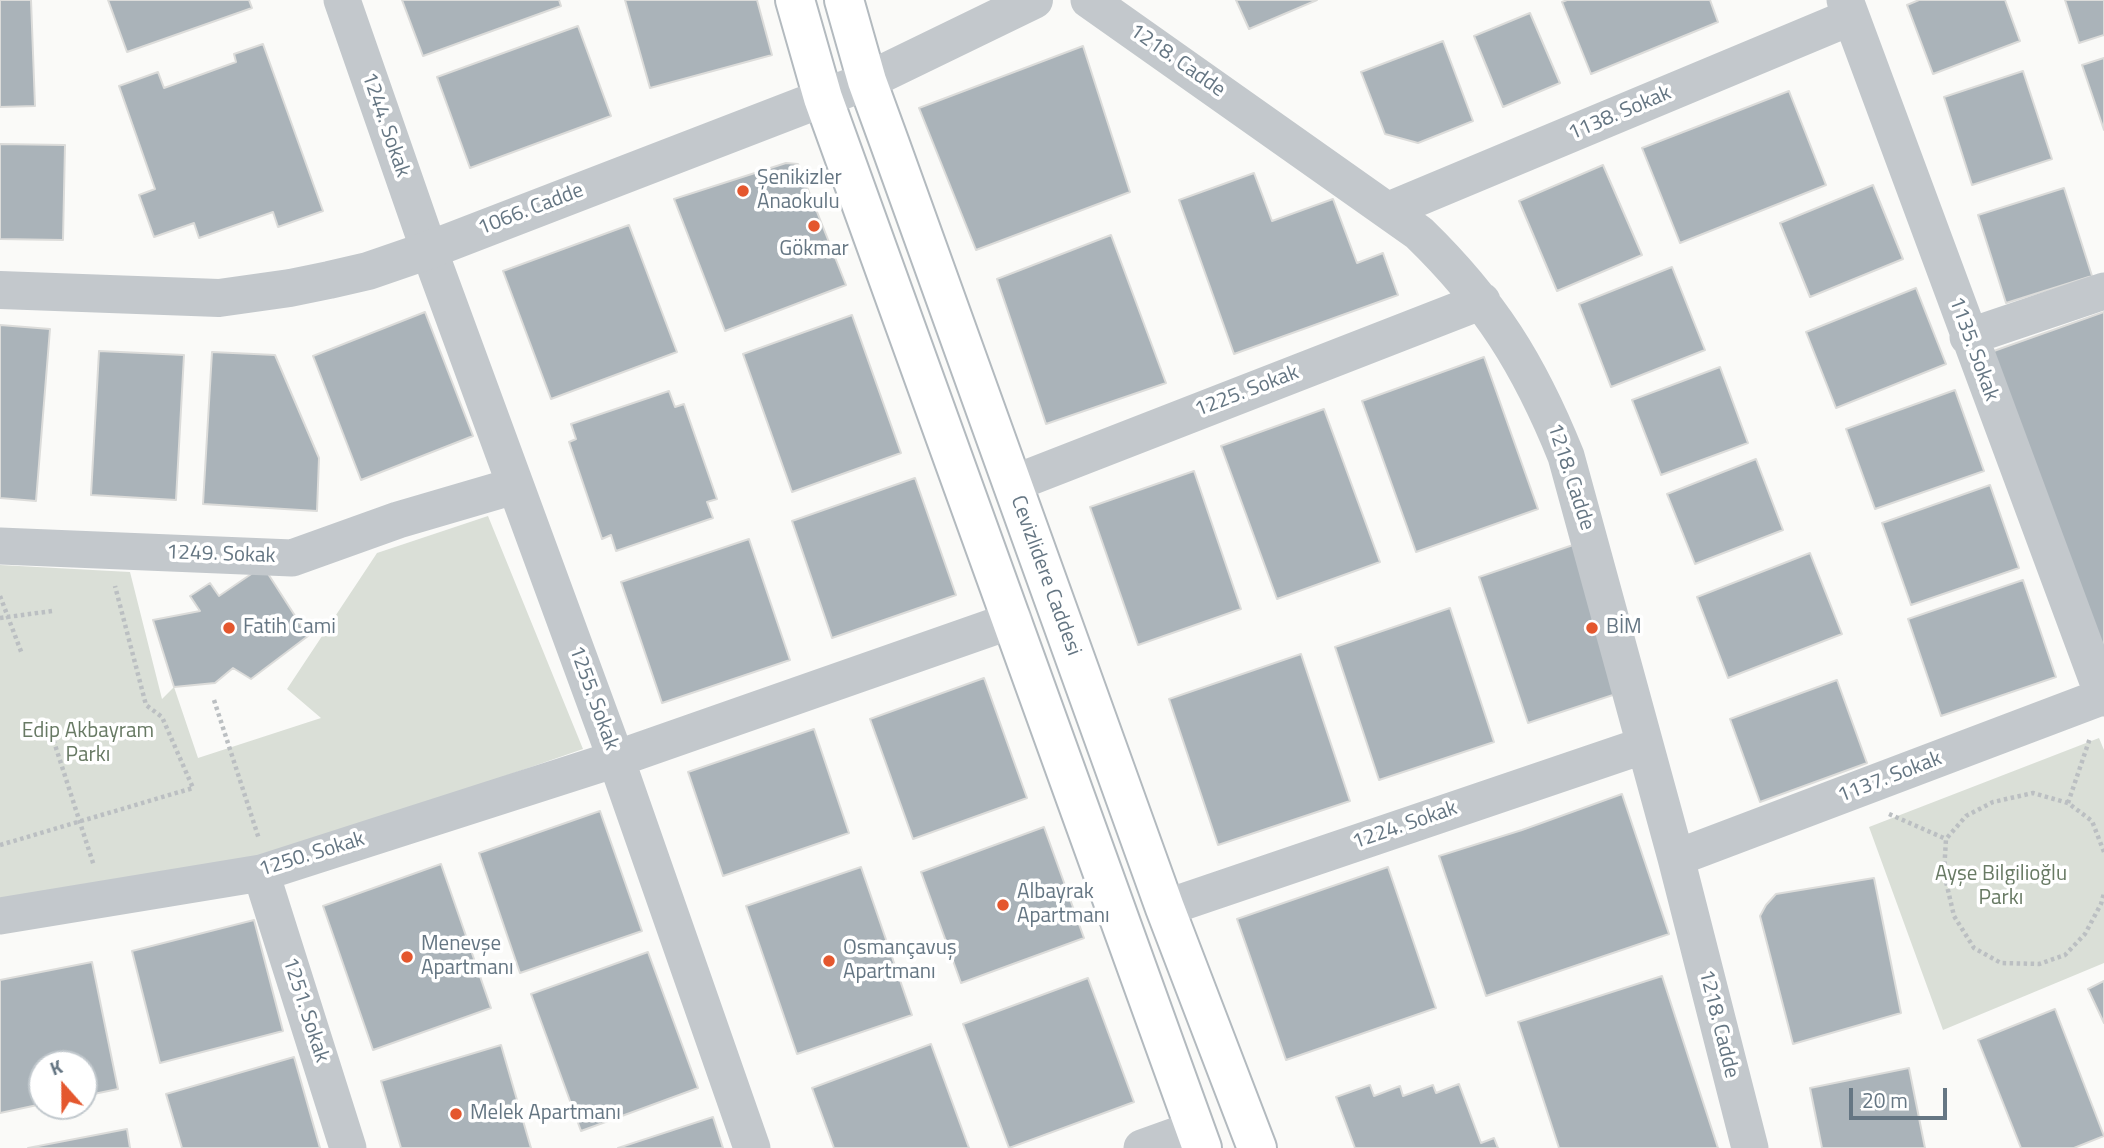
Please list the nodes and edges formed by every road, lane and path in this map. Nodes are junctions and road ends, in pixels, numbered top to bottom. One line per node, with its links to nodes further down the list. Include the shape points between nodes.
1 (342, 0): 10 (street, 1244. Sokak)
2 (795, 0): 8 (main road)
3 (844, 0): 7 (main road, Cevizlidere Caddesi)
4 (1034, 0): 7 (street, 1066. Cadde)
5 (1089, 0): 9 (street, 1218. Cadde)
6 (1848, 8): 9 (street, 1138. Sokak); 14 (street, 1135. Sokak)
7 (867, 81): 8 (street, 1066. Cadde); 15 (main road, Cevizlidere Caddesi)
8 (823, 98): 10 (street, 1066. Cadde); 23 (main road)
9 (1389, 210): 13 (street, 1218. Cadde, via 1453,266)
10 (429, 250): 11 (street, 1066. Cadde, via 329,280 219,298); 16 (street, 1255. Sokak)
11 (0, 290)
12 (2104, 291): 14 (street)
13 (1482, 301): 15 (street, 1225. Sokak); 28 (street, 1218. Cadde, via 1528,369 1566,456)
14 (1968, 337): 25 (street, 1135. Sokak)
15 (1012, 484): 41 (main road, Cevizlidere Caddesi)
16 (514, 486): 17 (street, 1249. Sokak, via 292,558); 29 (street, 1255. Sokak)
17 (0, 545)
18 (115, 583): 32 (path, via 145,705 162,716 193,788)
19 (0, 596): 21 (path)
20 (52, 611): 21 (path)
21 (8, 617): 22 (path); 24 (path)
22 (0, 618)
23 (1013, 621): 29 (street, 1250. Sokak); 43 (main road)
24 (22, 654)
25 (2104, 697): 30 (street, 1137. Sokak); 31 (path)
26 (214, 700): 37 (path)
27 (47, 720): 32 (path)
28 (1645, 745): 36 (street, 1218. Cadde); 41 (street, 1224. Sokak)
29 (616, 759): 37 (street, 1250. Sokak); 45 (street, 1255. Sokak)
30 (1845, 794): 33 (path); 36 (street, 1137. Sokak)
31 (2068, 803): 33 (path, via 2033,793 1993,802 1966,816); 35 (path, via 2092,821)
32 (80, 822): 34 (path); 39 (path)
33 (1946, 839): 40 (path, via 1944,873 1954,916 1973,948 2001,963 2039,964 2065,955 2085,934)
34 (0, 845)
35 (2104, 852)
36 (1676, 858): 48 (street, 1218. Cadde)
37 (265, 871): 39 (street, 1250. Sokak); 44 (street, 1251. Sokak)
38 (2104, 893): 40 (path)
39 (104, 898): 42 (street, 1250. Sokak)
40 (2103, 901)
41 (1165, 908): 47 (main road, Cevizlidere Caddesi)
42 (0, 916)
43 (1198, 1138): 46 (street)
44 (348, 1148)
45 (752, 1148)
46 (1142, 1148)
47 (1257, 1148)
48 (1750, 1148)

